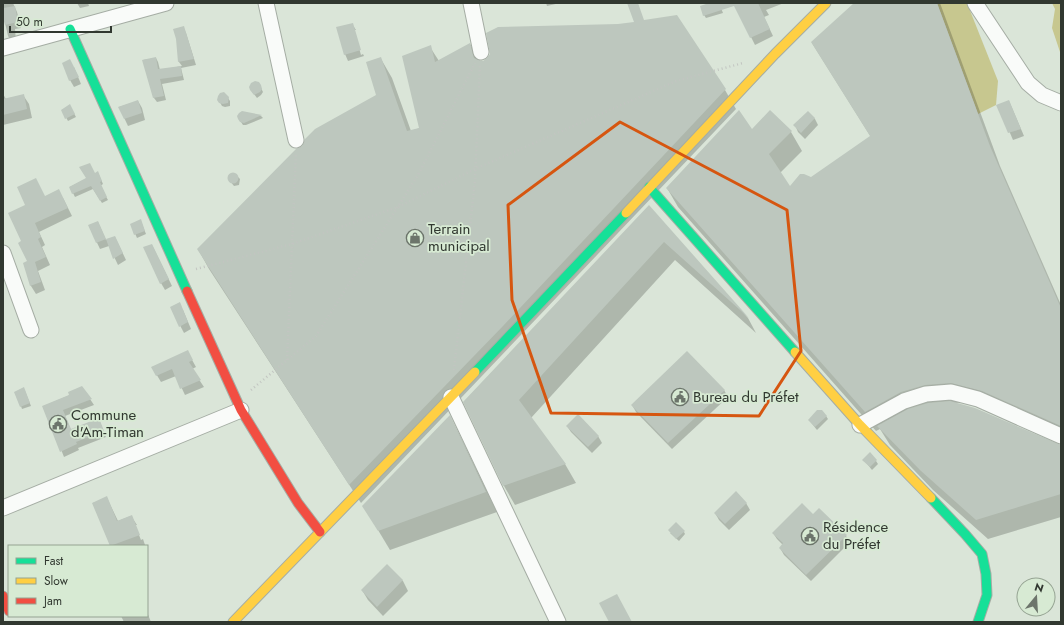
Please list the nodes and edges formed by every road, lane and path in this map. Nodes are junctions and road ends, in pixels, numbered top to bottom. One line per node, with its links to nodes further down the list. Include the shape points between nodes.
1 (166, 3): 6 (street)
2 (266, 3): 11 (street)
3 (471, 3): 8 (street)
4 (826, 3): 13 (street)
5 (975, 3): 10 (street, via 1028,83 1042,95)
6 (70, 30): 7 (street); 17 (street)
7 (3, 48)
8 (480, 52): 12 (path); 14 (path, via 418,175)
9 (744, 63): 12 (path, via 676,81)
10 (1061, 103)
11 (296, 140): 15 (path)
12 (475, 169): 14 (path); 20 (path)
13 (649, 187): 21 (street); 23 (street)
14 (398, 207): 15 (path); 19 (path, via 316,336)
15 (292, 244): 17 (path); 19 (path)
16 (3, 253): 18 (street)
17 (179, 273): 22 (street)
18 (31, 330)
19 (287, 360): 22 (path)
20 (453, 374)
21 (451, 397): 26 (street); 30 (street)
22 (239, 406): 25 (street); 26 (street, via 298,503)
23 (860, 425): 24 (street, via 904,401 926,394 951,392 978,399); 31 (street, via 966,534 982,554 987,595)
24 (1061, 436)
25 (3, 508)
26 (320, 532): 29 (street)
27 (3, 596): 28 (street)
28 (8, 608)
29 (233, 622)
30 (558, 622)
31 (978, 622)

